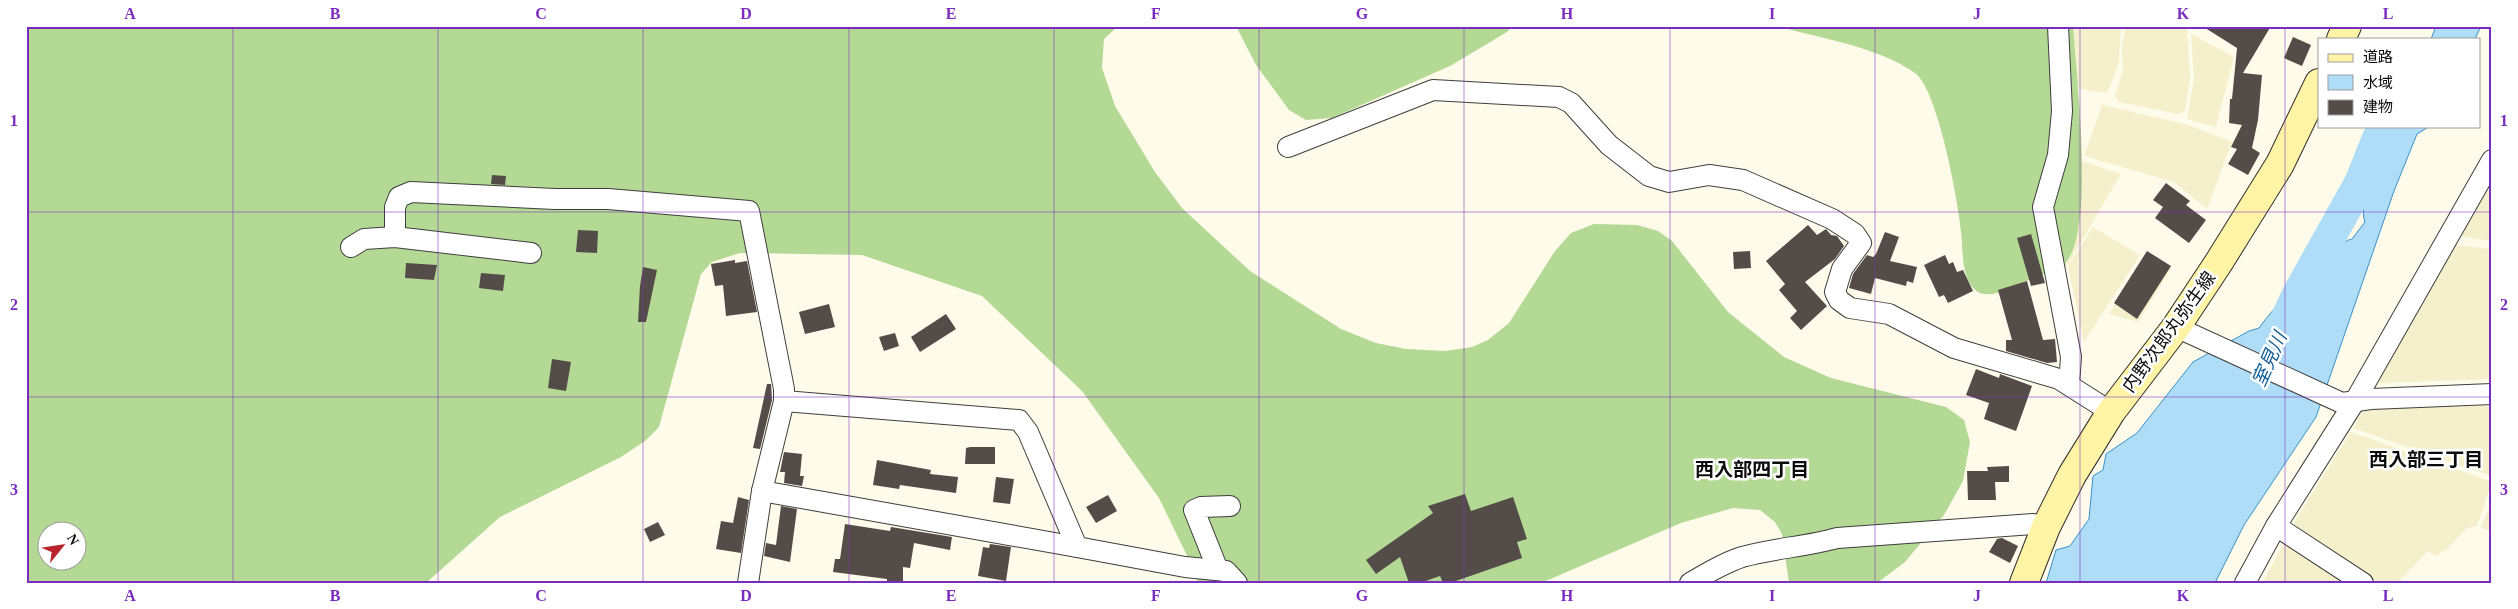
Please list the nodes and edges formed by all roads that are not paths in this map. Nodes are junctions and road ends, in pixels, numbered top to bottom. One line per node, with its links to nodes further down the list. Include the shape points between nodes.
1 (2058, 26): 11 (street, via 2062,111 2059,146 2043,207 2071,357)
2 (2347, 26): 3 (main road)
3 (2341, 38)
4 (2318, 85): 10 (main road, 内野次郎丸弥生線, via 2280,164)
5 (1288, 147): 11 (street, via 1433,90 1559,97 1571,103 1608,145 1649,176 1669,182 1709,175 1743,180 1832,219 1855,234 1861,243 1842,269 1835,292 1839,300 1850,308 1889,314 1954,348 2033,369)
6 (2492, 160): 14 (street)
7 (394, 237): 8 (street, via 364,240); 9 (street); 13 (street, via 399,197 411,192 608,199 749,212)
8 (351, 247)
9 (531, 253)
10 (2182, 329): 14 (street); 15 (main road, 内野次郎丸弥生線)
11 (2069, 385): 15 (street)
12 (2492, 394): 14 (street)
13 (784, 401): 16 (street); 20 (street, via 1019,420 1028,432)
14 (2348, 402): 18 (street)
15 (2111, 412): 19 (main road, 内野次郎丸弥生線, via 2072,475)
16 (762, 491): 20 (street); 22 (street)
17 (1230, 506): 21 (street, via 1194,510)
18 (2276, 526): 26 (street); 27 (street)
19 (2046, 527): 24 (street, via 2033,524 1837,538 1811,546 1743,557); 25 (main road, 内野次郎丸弥生線)
20 (1077, 547): 21 (street)
21 (1218, 570): 23 (street, via 1226,571)
22 (748, 583)
23 (1237, 583)
24 (1690, 583)
25 (2024, 583)
26 (2245, 583)
27 (2364, 583)

